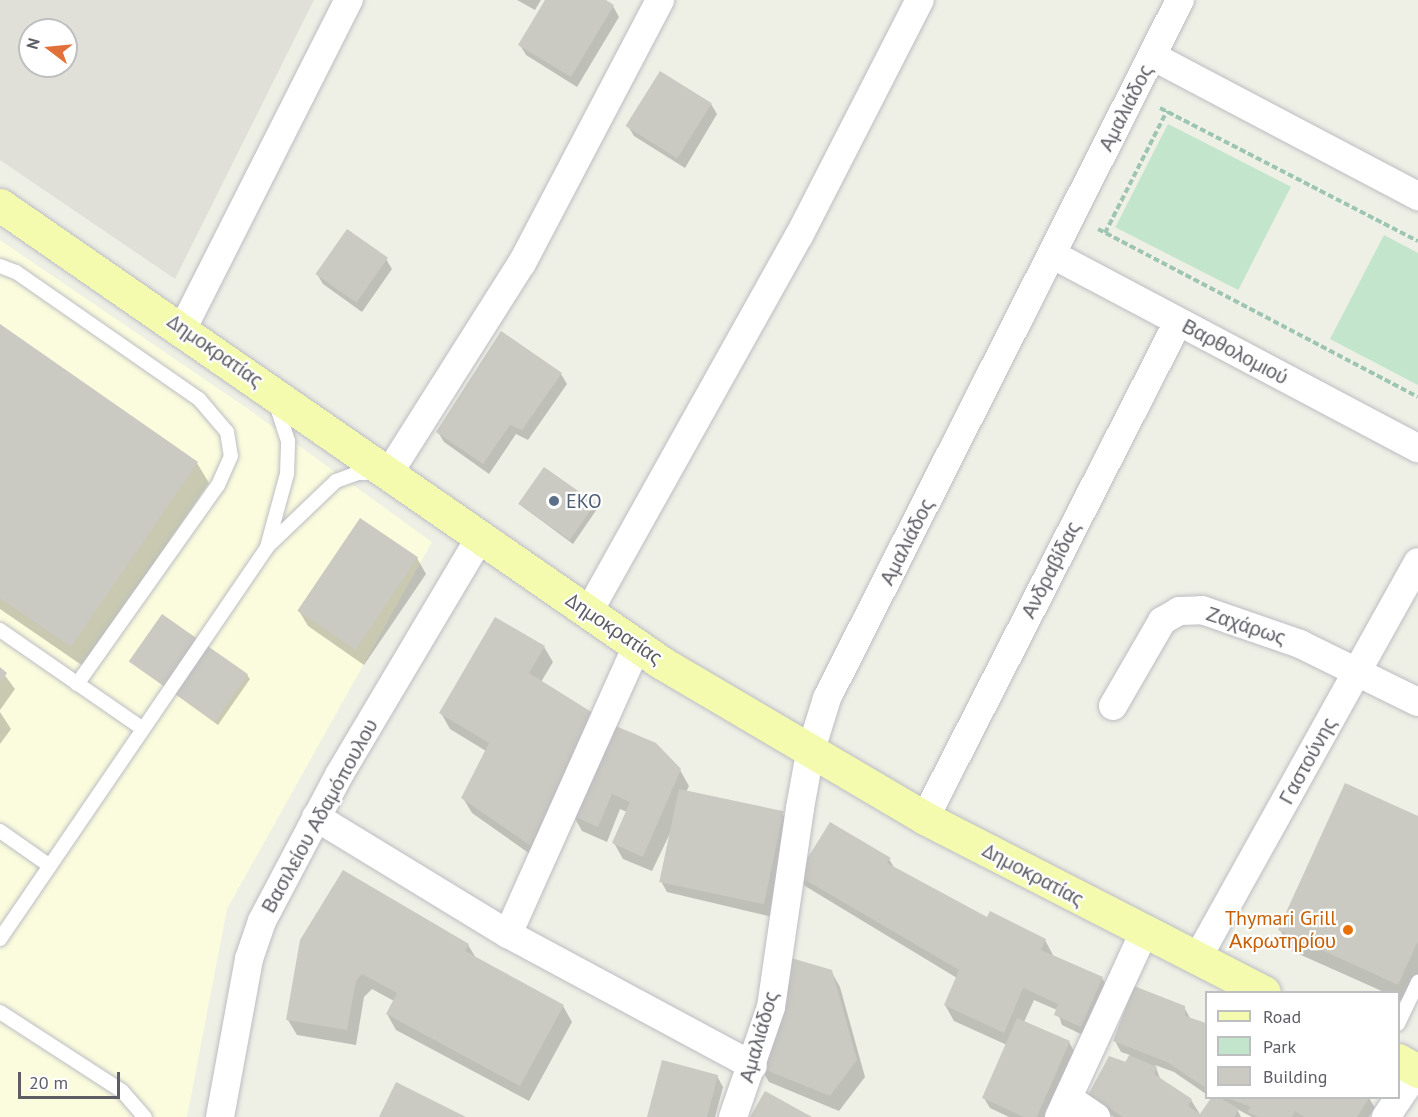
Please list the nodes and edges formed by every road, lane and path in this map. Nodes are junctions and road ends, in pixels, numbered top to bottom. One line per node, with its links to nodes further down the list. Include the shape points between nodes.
1 (349, 0): 18 (street)
2 (660, 0): 22 (street, via 522,263)
3 (920, 0): 26 (street, via 799,236)
4 (1180, 0): 5 (street, Αμαλιάδος)
5 (1152, 56): 8 (street); 15 (street, Αμαλιάδος)
6 (1153, 104): 7 (path)
7 (1167, 111): 13 (path); 14 (path)
8 (1418, 196)
9 (0, 205): 12 (main road, Δημοκρατίας)
10 (0, 214): 12 (lane)
11 (1094, 227): 13 (path)
12 (37, 230): 18 (main road, Δημοκρατίας)
13 (1105, 233): 20 (path)
14 (1418, 241)
15 (1053, 255): 17 (street, Βαρθολομιού); 34 (street, Αμαλιάδος, via 827,698)
16 (0, 266): 30 (lane, via 15,272 199,399 227,432 231,456 218,485)
17 (1178, 322): 21 (street, Βαρθολομιού); 36 (street, Ανδραβίδας)
18 (183, 328): 19 (main road, Δημοκρατίας)
19 (271, 390): 22 (main road, Δημοκρατίας); 24 (lane, via 288,441 288,474)
20 (1418, 397)
21 (1418, 448)
22 (389, 473): 23 (main road, Δημοκρατίας); 24 (lane, via 358,473 336,481)
23 (480, 538): 26 (main road, Δημοκρατίας); 35 (street, Βασιλείου Αδαμόπουλου)
24 (267, 547): 33 (lane)
25 (1418, 562): 29 (street, Γαστούνης)
26 (588, 613): 28 (main road, Δημοκρατίας)
27 (0, 630): 30 (lane)
28 (637, 646): 34 (main road, Δημοκρατίας); 40 (street)
29 (1359, 670): 31 (street, Ζαχάρως); 32 (street, Ζαχάρως, via 1300,644 1202,610 1179,611 1162,621); 42 (street, Γαστούνης)
30 (77, 684): 33 (lane)
31 (1418, 702)
32 (1113, 706)
33 (143, 729): 38 (lane)
34 (810, 753): 36 (main road, Δημοκρατίας); 47 (street, Αμαλιάδος, via 788,876 771,1007)
35 (316, 817): 40 (street); 53 (street, Βασιλείου Αδαμόπουλου, via 255,939)
36 (925, 818): 39 (main road, Δημοκρατίας)
37 (0, 831): 38 (lane)
38 (50, 866): 41 (lane)
39 (1144, 932): 42 (main road, Δημοκρατίας); 51 (street)
40 (507, 934): 47 (street)
41 (0, 939)
42 (1197, 959): 44 (main road, Δημοκρατίας)
43 (1418, 982): 46 (lane)
44 (1260, 991)
45 (0, 1012): 52 (lane, via 122,1091)
46 (1400, 1020)
47 (753, 1066): 54 (street, Αμαλιάδος)
48 (1411, 1067): 49 (street)
49 (1400, 1089)
50 (1395, 1099): 56 (street)
51 (1063, 1108): 55 (street)
52 (145, 1117)
53 (220, 1117)
54 (733, 1117)
55 (1096, 1117)
56 (1386, 1117)

